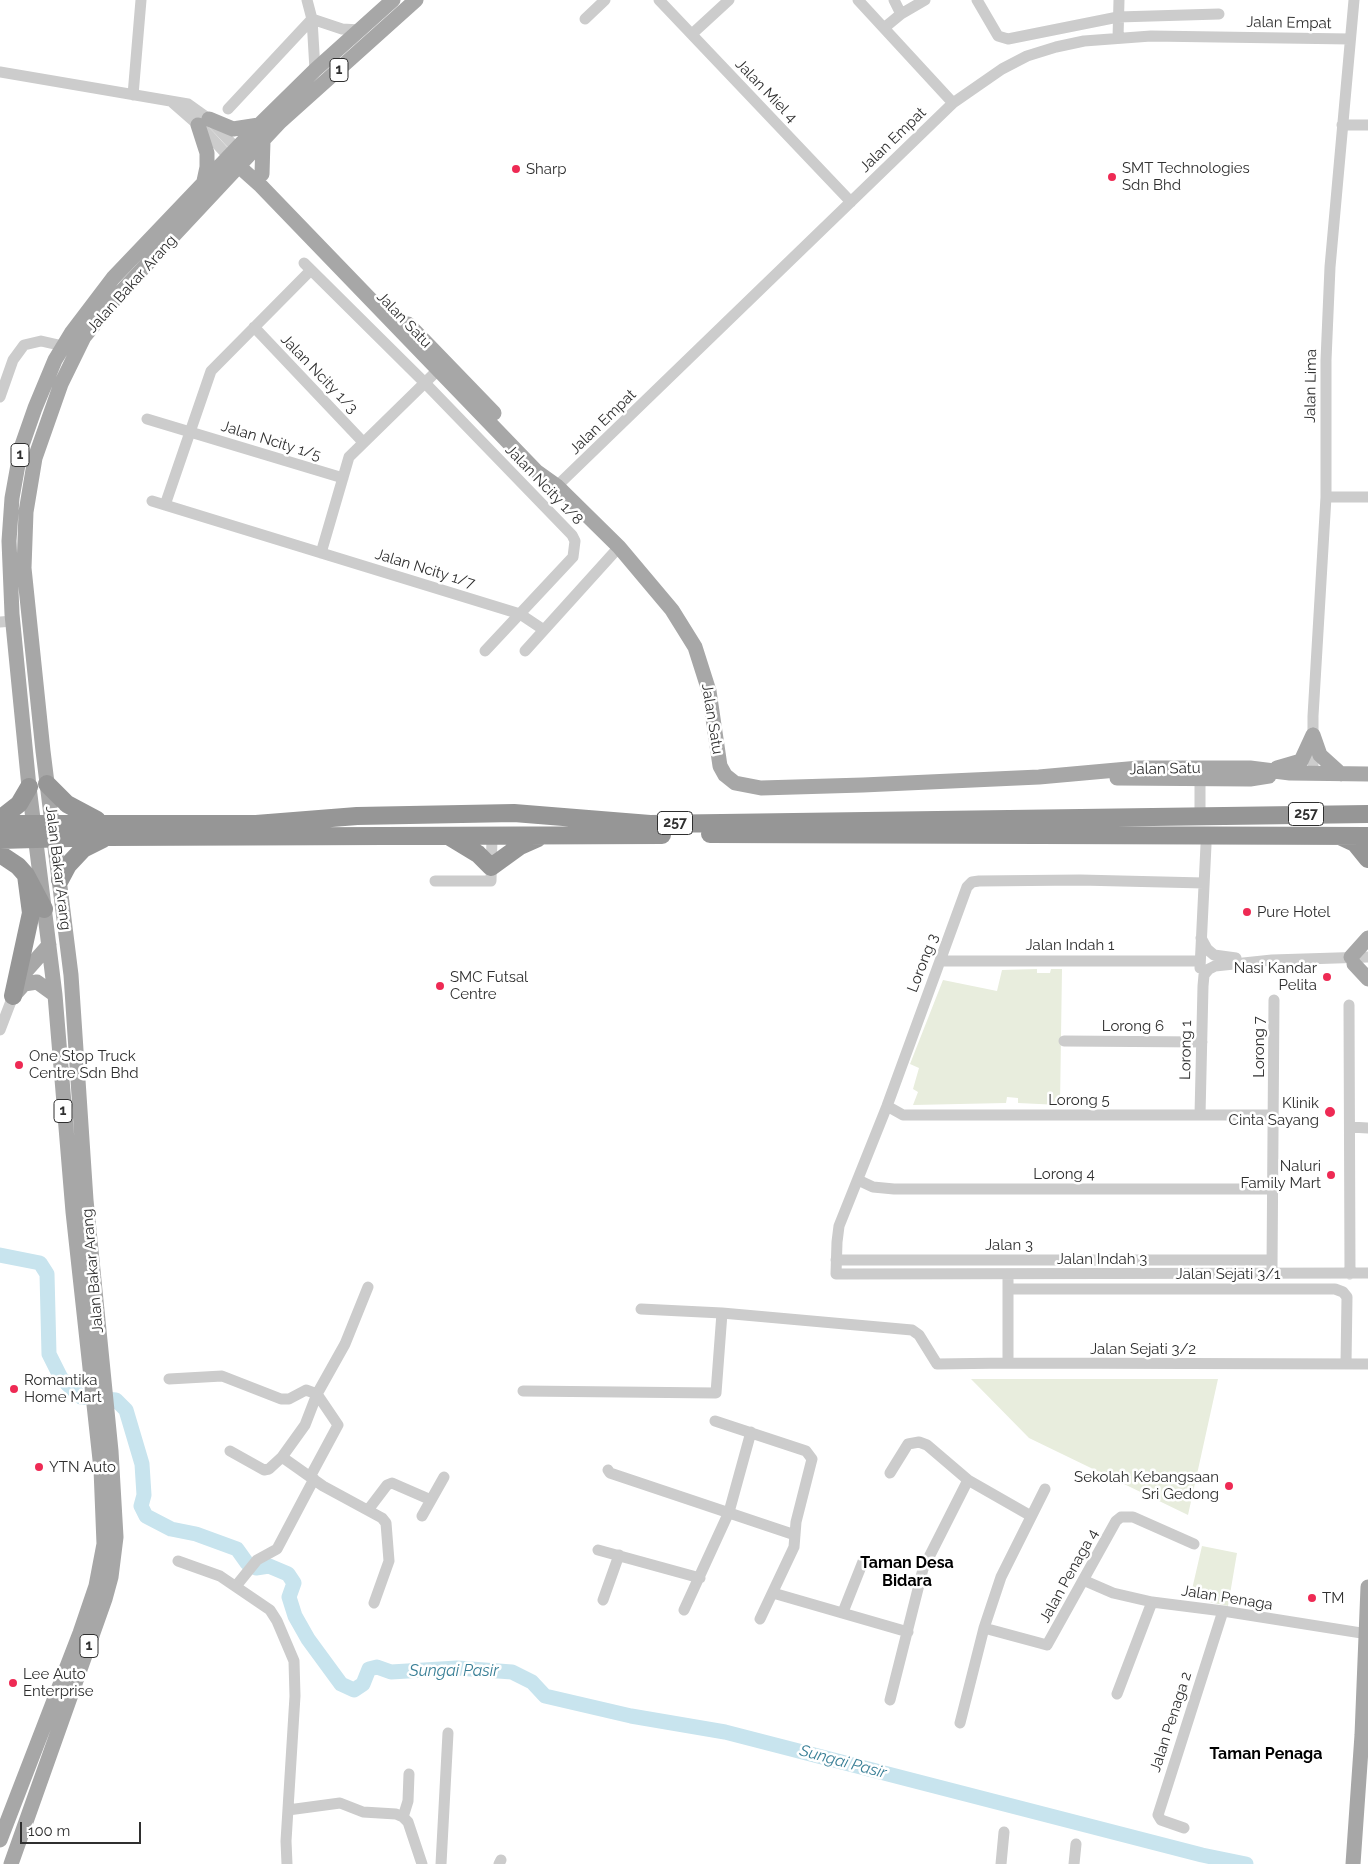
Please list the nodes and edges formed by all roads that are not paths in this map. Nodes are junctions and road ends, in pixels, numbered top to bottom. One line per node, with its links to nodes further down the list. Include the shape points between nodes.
1 (140, 0): 26 (street)
2 (307, 0): 17 (street)
3 (393, 0): 20 (main road, Jalan Bakar Arang / 1)
4 (416, 0): 33 (main road, Jalan Bakar Arang / 1)
5 (606, 0): 18 (street)
6 (659, 0): 21 (street, Jalan Miel 4)
7 (729, 0): 21 (street)
8 (858, 0): 19 (street)
9 (894, 0): 14 (street)
10 (925, 0): 14 (street)
11 (977, 0): 16 (street, via 998,36 1008,39)
12 (1118, 0): 16 (street)
13 (1354, 0): 23 (street, Jalan Lima)
14 (901, 14): 19 (street)
15 (1219, 14): 16 (street)
16 (1118, 17): 22 (street)
17 (312, 19): 20 (street, via 342,29); 24 (street); 28 (street)
18 (585, 19)
19 (884, 28): 27 (street)
20 (360, 30): 24 (main road, Jalan Bakar Arang / 1)
21 (692, 34): 38 (street, Jalan Miel 4)
22 (1118, 38): 23 (street, Jalan Empat); 27 (street, Jalan Empat, via 1075,43 1027,56)
23 (1350, 39): 31 (street, Jalan Lima)
24 (315, 70): 30 (main road, Jalan Bakar Arang / 1)
25 (0, 72): 26 (street)
26 (133, 95): 29 (street, via 188,104)
27 (953, 103): 38 (street, Jalan Empat)
28 (228, 109)
29 (203, 121): 30 (main road, via 233,129); 34 (street); 36 (main road, via 207,153)
30 (259, 125): 34 (main road, Jalan Bakar Arang / 1)
31 (1342, 125): 32 (street); 49 (street, Jalan Lima, via 1328,303)
32 (1368, 125)
33 (263, 141): 34 (main road, Jalan Bakar Arang / 1); 35 (main road)
34 (238, 157): 35 (main road, Jalan Satu); 36 (main road, Jalan Bakar Arang / 1); 37 (main road, Jalan Bakar Arang / 1)
35 (261, 180): 37 (main road); 41 (main road, Jalan Satu)
36 (204, 181): 40 (main road, Jalan Bakar Arang / 1, via 113,278)
37 (225, 183): 67 (main road, Jalan Bakar Arang / 1, via 120,293 84,337 61,384 35,458 26,512 24,568)
38 (851, 202): 48 (street, Jalan Empat)
39 (254, 327): 42 (street, via 307,266); 45 (street, via 211,371); 46 (street, Jalan Ncity 1/3)
40 (63, 346): 43 (street, via 41,342 24,345 13,360); 56 (main road, Jalan Bakar Arang / 1, via 35,408 22,448 12,498)
41 (442, 366): 42 (street); 48 (main road, Jalan Satu, via 536,471)
42 (425, 383): 46 (street); 55 (street, Jalan Ncity 1/8, via 575,541 573,557)
43 (0, 397)
44 (146, 419): 45 (street, Jalan Ncity 1/5)
45 (190, 432): 47 (street, Jalan Ncity 1/5); 52 (street)
46 (363, 442): 47 (street, via 349,457)
47 (343, 478): 54 (street)
48 (557, 486): 53 (main road, Jalan Satu)
49 (1326, 497): 50 (street); 60 (street, Jalan Lima)
50 (1368, 497)
51 (152, 501): 52 (street, Jalan Ncity 1/7)
52 (166, 506): 54 (street, Jalan Ncity 1/7)
53 (619, 547): 57 (street); 63 (main road, Jalan Satu, via 672,610 695,647 709,691 720,766 735,783 762,788 1039,777 1139,768)
54 (321, 553): 55 (street, Jalan Ncity 1/7)
55 (520, 614): 57 (street, Jalan Ncity 1/7); 58 (street)
56 (6, 618): 68 (main road, Jalan Bakar Arang / 1)
57 (544, 630): 59 (street)
58 (485, 651)
59 (526, 651)
60 (1313, 735): 61 (main road, via 1301,761); 64 (street, Jalan Lima); 65 (main road, via 1320,755)
61 (1270, 771): 62 (main road, Jalan Satu); 63 (main road, Jalan Satu)
62 (1290, 773): 63 (main road, Jalan Satu, via 1250,779); 64 (main road, Jalan Satu)
63 (1204, 774): 69 (street)
64 (1313, 774): 65 (main road, Jalan Satu)
65 (1341, 774): 66 (main road, Jalan Satu)
66 (1368, 774)
67 (47, 784): 77 (highway); 79 (main road, Jalan Bakar Arang / 1)
68 (29, 787): 73 (highway, via 19,804); 78 (main road, Jalan Bakar Arang / 1)
69 (1203, 808)
70 (1368, 814): 71 (highway, 257)
71 (1245, 815): 74 (highway, via 1270,821); 76 (highway, 257)
72 (357, 816): 76 (highway, 257, via 514,813); 77 (highway, 257); 84 (highway, via 403,824 466,825 485,829)
73 (0, 819)
74 (1368, 822)
75 (0, 824): 78 (highway, 257)
76 (650, 824): 84 (highway, via 510,825)
77 (105, 830): 79 (highway, 257); 83 (highway, 257); 91 (highway, via 68,865)
78 (35, 831): 79 (highway, 257); 85 (highway, 257); 94 (main road, Jalan Bakar Arang / 1)
79 (53, 831): 91 (main road, Jalan Bakar Arang / 1)
80 (543, 836): 81 (highway, 257); 84 (highway, 257); 89 (highway, via 520,846)
81 (1339, 836): 82 (highway, 257); 88 (highway, via 1355,843)
82 (1368, 836)
83 (450, 837): 84 (highway, 257); 89 (highway, via 478,854)
84 (492, 837): 89 (street)
85 (0, 840)
86 (1203, 845): 93 (street)
87 (0, 854): 90 (highway)
88 (1368, 859)
89 (491, 867): 92 (street, via 491,881)
90 (26, 875): 94 (highway); 107 (highway, via 30,921)
91 (60, 880): 135 (main road, Jalan Bakar Arang / 1, via 79,1062)
92 (435, 881)
93 (1204, 882): 95 (street); 100 (street, Lorong 3, via 972,882)
94 (44, 909): 97 (main road, Jalan Bakar Arang / 1)
95 (1201, 936): 99 (street, via 1207,949 1218,957); 101 (street, Lorong 1); 103 (street, via 1203,959)
96 (1368, 938): 102 (main road)
97 (49, 945): 106 (main road, Jalan Bakar Arang / 1); 107 (main road, via 26,972)
98 (1368, 957): 102 (street)
99 (1272, 960): 102 (street); 103 (street)
100 (940, 961): 101 (street, Jalan Indah 1); 113 (street, Lorong 3)
101 (1199, 961): 105 (street, Lorong 1)
102 (1358, 962): 104 (main road)
103 (1215, 966): 105 (street, via 1206,972)
104 (1368, 979)
105 (1202, 986): 112 (street, Lorong 1)
106 (55, 995): 107 (main road, via 43,985 29,982); 135 (main road, Jalan Bakar Arang / 1, via 66,1145)
107 (13, 996): 110 (street)
108 (1274, 1000): 115 (street, Lorong 7)
109 (1348, 1005): 116 (street)
110 (0, 1030)
111 (1064, 1041): 112 (street, Lorong 6)
112 (1202, 1042): 114 (street, Lorong 1)
113 (887, 1106): 114 (street, Lorong 5, via 903,1115); 118 (street, Lorong 3)
114 (1200, 1115): 115 (street, Lorong 5)
115 (1273, 1115): 119 (street, Lorong 7)
116 (1350, 1127): 117 (street); 125 (street)
117 (1368, 1128)
118 (858, 1180): 119 (street, Lorong 4, via 894,1189); 120 (street, Lorong 3, via 839,1226)
119 (1273, 1189): 121 (street, Lorong 7)
120 (836, 1260): 121 (street, Jalan 3); 122 (street, Lorong 3)
121 (1272, 1260): 124 (street, Lorong 7)
122 (836, 1274): 123 (street, Jalan Indah 3)
123 (1008, 1274): 124 (street, Jalan Indah 3); 128 (street)
124 (1272, 1274): 125 (street, Jalan Indah 3)
125 (1350, 1274): 126 (street, Jalan Indah 3)
126 (1368, 1274)
127 (368, 1287): 137 (street, via 346,1344)
128 (1008, 1289): 131 (street); 132 (street, Jalan Sejati 3/1, via 1335,1289 1347,1297)
129 (641, 1308): 130 (street)
130 (722, 1312): 131 (street, Jalan Sejati 3/2, via 912,1330 919,1335 937,1364); 136 (street, via 716,1393)
131 (1008, 1364): 132 (street, Jalan Sejati 3/2)
132 (1346, 1364): 133 (street, Jalan Sejati 3/2)
133 (1368, 1364)
134 (169, 1379): 137 (street, via 222,1376 285,1400 306,1390)
135 (97, 1382): 138 (main road, Jalan Bakar Arang / 1)
136 (523, 1391)
137 (317, 1394): 142 (street, via 305,1424); 146 (street, via 338,1425)
138 (101, 1420): 185 (main road, Jalan Bakar Arang / 1, via 104,1534 96,1586); 187 (main road, Jalan Bakar Arang / 1, via 116,1537 111,1578)
139 (715, 1421): 140 (street)
140 (751, 1432): 151 (street); 154 (street, via 806,1450 811,1457)
141 (230, 1451): 142 (street, via 264,1470)
142 (282, 1457): 146 (street)
143 (608, 1470): 151 (street)
144 (890, 1473): 147 (street, via 908,1444 919,1442 927,1445)
145 (444, 1477): 149 (street)
146 (312, 1478): 150 (street); 162 (street, via 277,1549 253,1564)
147 (968, 1480): 153 (street); 173 (street, via 923,1569)
148 (1045, 1489): 153 (street)
149 (431, 1500): 150 (street, via 392,1483); 152 (street)
150 (368, 1510): 167 (street, via 386,1523 389,1555 388,1567)
151 (729, 1512): 154 (street); 160 (street)
152 (422, 1516)
153 (1031, 1516): 172 (street, via 994,1592)
154 (795, 1535): 164 (street, via 794,1548)
155 (1194, 1544): 161 (street, Jalan Penaga 4, via 1133,1517 1121,1517)
156 (598, 1550): 157 (street)
157 (619, 1556): 160 (street); 165 (street)
158 (864, 1559): 170 (street)
159 (178, 1561): 162 (street, via 205,1569)
160 (700, 1578): 168 (street)
161 (1083, 1580): 166 (street, Jalan Penaga, via 1113,1593); 172 (street, Jalan Penaga 4, via 1047,1645)
162 (236, 1586): 181 (street, via 270,1610 278,1621 294,1661)
163 (1368, 1587): 174 (main road)
164 (773, 1593): 170 (street); 171 (street)
165 (603, 1600)
166 (1152, 1602): 169 (street, Jalan Penaga); 175 (street)
167 (374, 1603)
168 (684, 1610)
169 (1223, 1611): 174 (street, Jalan Penaga); 183 (street, Jalan Penaga 2, via 1158,1815 1161,1820)
170 (843, 1612): 173 (street)
171 (760, 1618)
172 (984, 1628): 177 (street)
173 (908, 1632): 176 (street)
174 (1367, 1634): 193 (main road)
175 (1117, 1694)
176 (890, 1700)
177 (960, 1723)
178 (448, 1733): 190 (street)
179 (409, 1774): 182 (street, via 408,1801)
180 (1368, 1792): 194 (main road)
181 (288, 1810): 182 (street, via 340,1803 363,1812); 188 (street)
182 (403, 1817): 189 (street, via 408,1822)
183 (1184, 1828)
184 (1004, 1832): 191 (street)
185 (0, 1840)
186 (1076, 1844): 192 (street)
187 (10, 1864)
188 (287, 1864)
189 (422, 1864)
190 (441, 1864)
191 (1001, 1864)
192 (1074, 1864)
193 (1353, 1864)
194 (1364, 1864)

